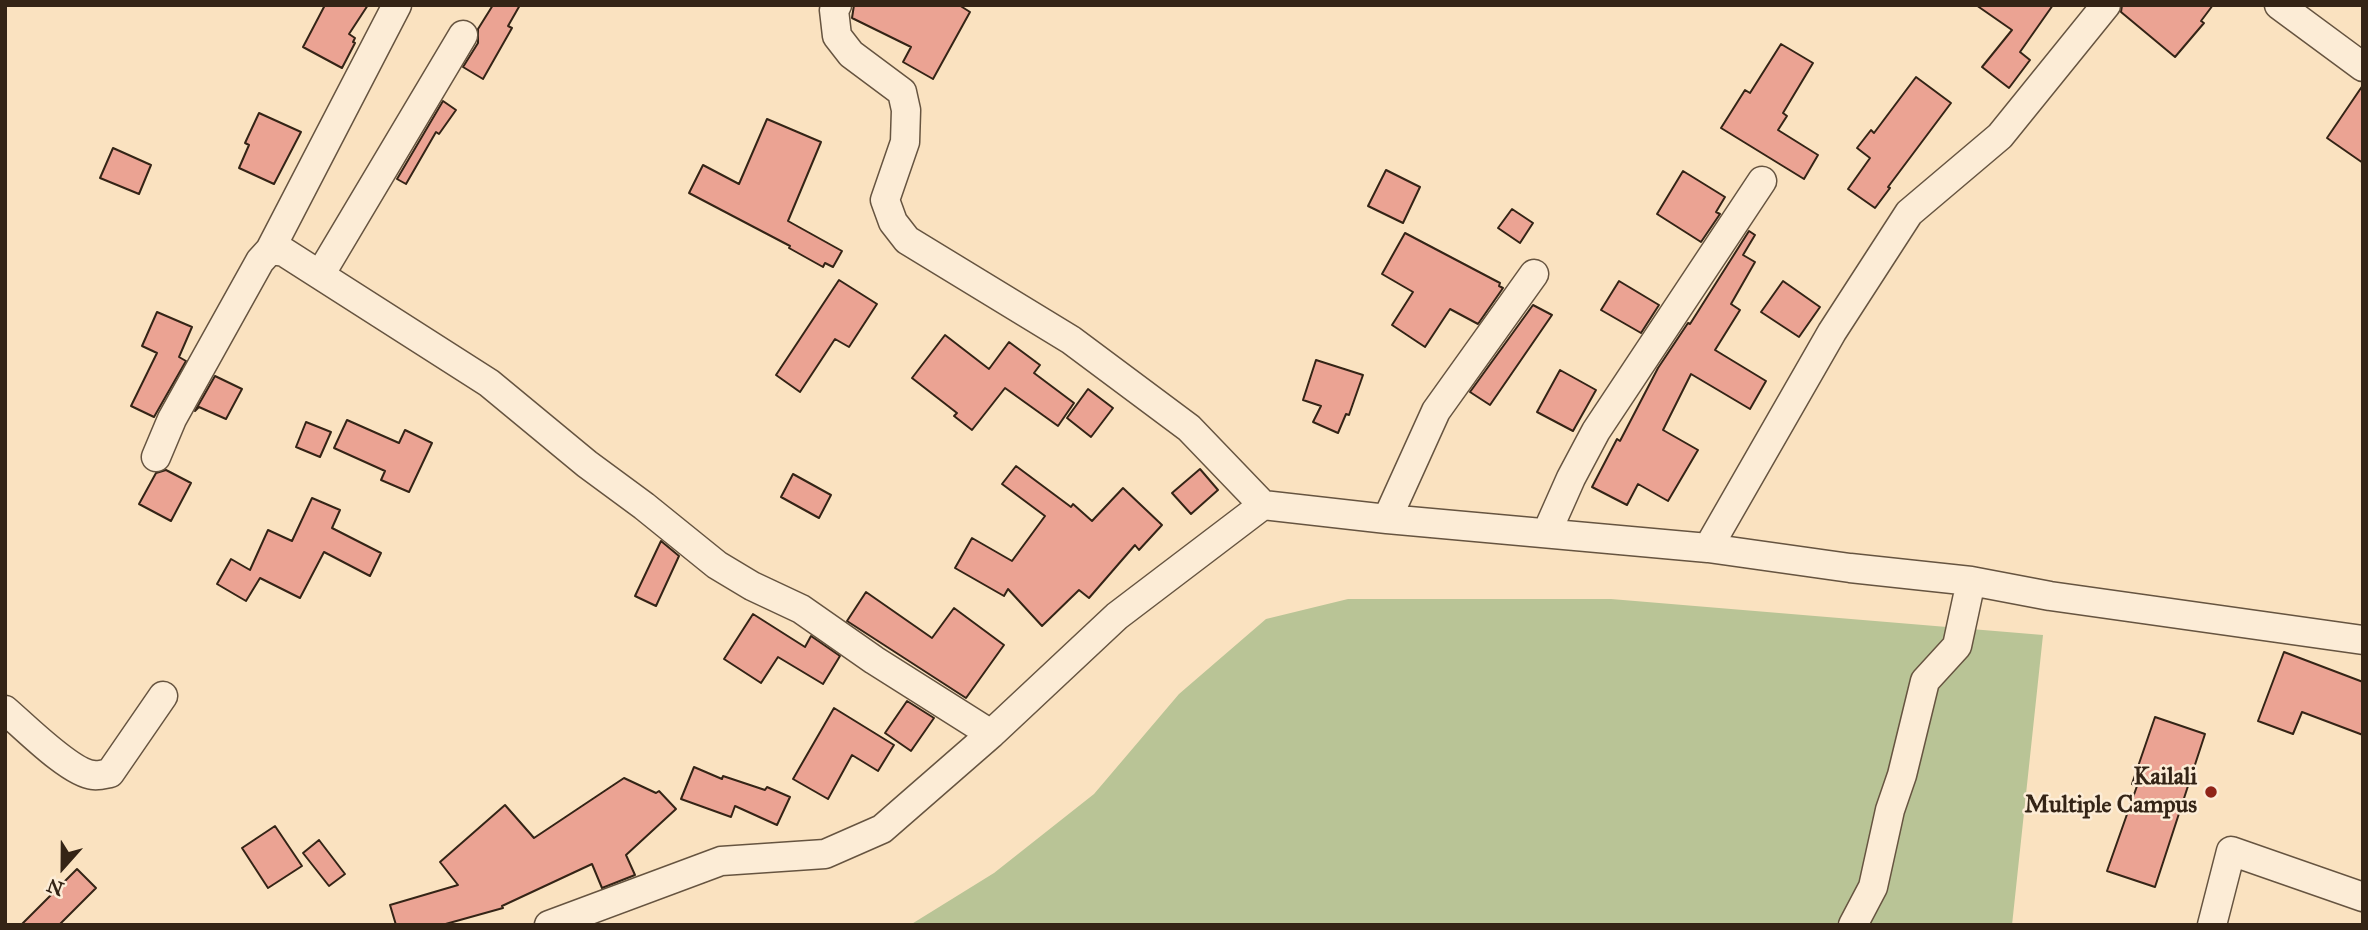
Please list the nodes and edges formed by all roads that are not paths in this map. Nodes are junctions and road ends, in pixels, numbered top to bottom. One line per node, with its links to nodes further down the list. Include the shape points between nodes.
1 (397, 5): 8 (street)
2 (837, 5): 12 (street, via 837,36 851,54 902,92 905,142 886,200 893,222 907,240 1071,340 1189,428)
3 (2106, 5): 15 (street, via 2000,136 1909,213 1832,332)
4 (2279, 5): 6 (street)
5 (463, 35): 10 (street)
6 (2363, 67)
7 (1762, 181): 14 (street, via 1596,431)
8 (270, 250): 10 (street, via 284,252); 11 (street, via 172,419)
9 (1534, 274): 13 (street, via 1436,411)
10 (320, 275): 20 (street, via 489,383 717,565 801,608)
11 (156, 457)
12 (1264, 505): 13 (street); 20 (street, via 1118,616)
13 (1387, 519): 14 (street)
14 (1547, 532): 15 (street)
15 (1708, 548): 16 (street)
16 (1971, 581): 17 (street); 23 (street, via 1956,646 1925,681 1872,887)
17 (2363, 640)
18 (163, 696): 19 (street, via 110,773 94,776 54,754)
19 (5, 710)
20 (991, 734): 22 (street, via 882,829 825,854 720,861)
21 (2363, 897): 24 (street, via 2231,850)
22 (549, 925)
23 (1853, 925)
24 (2212, 925)

